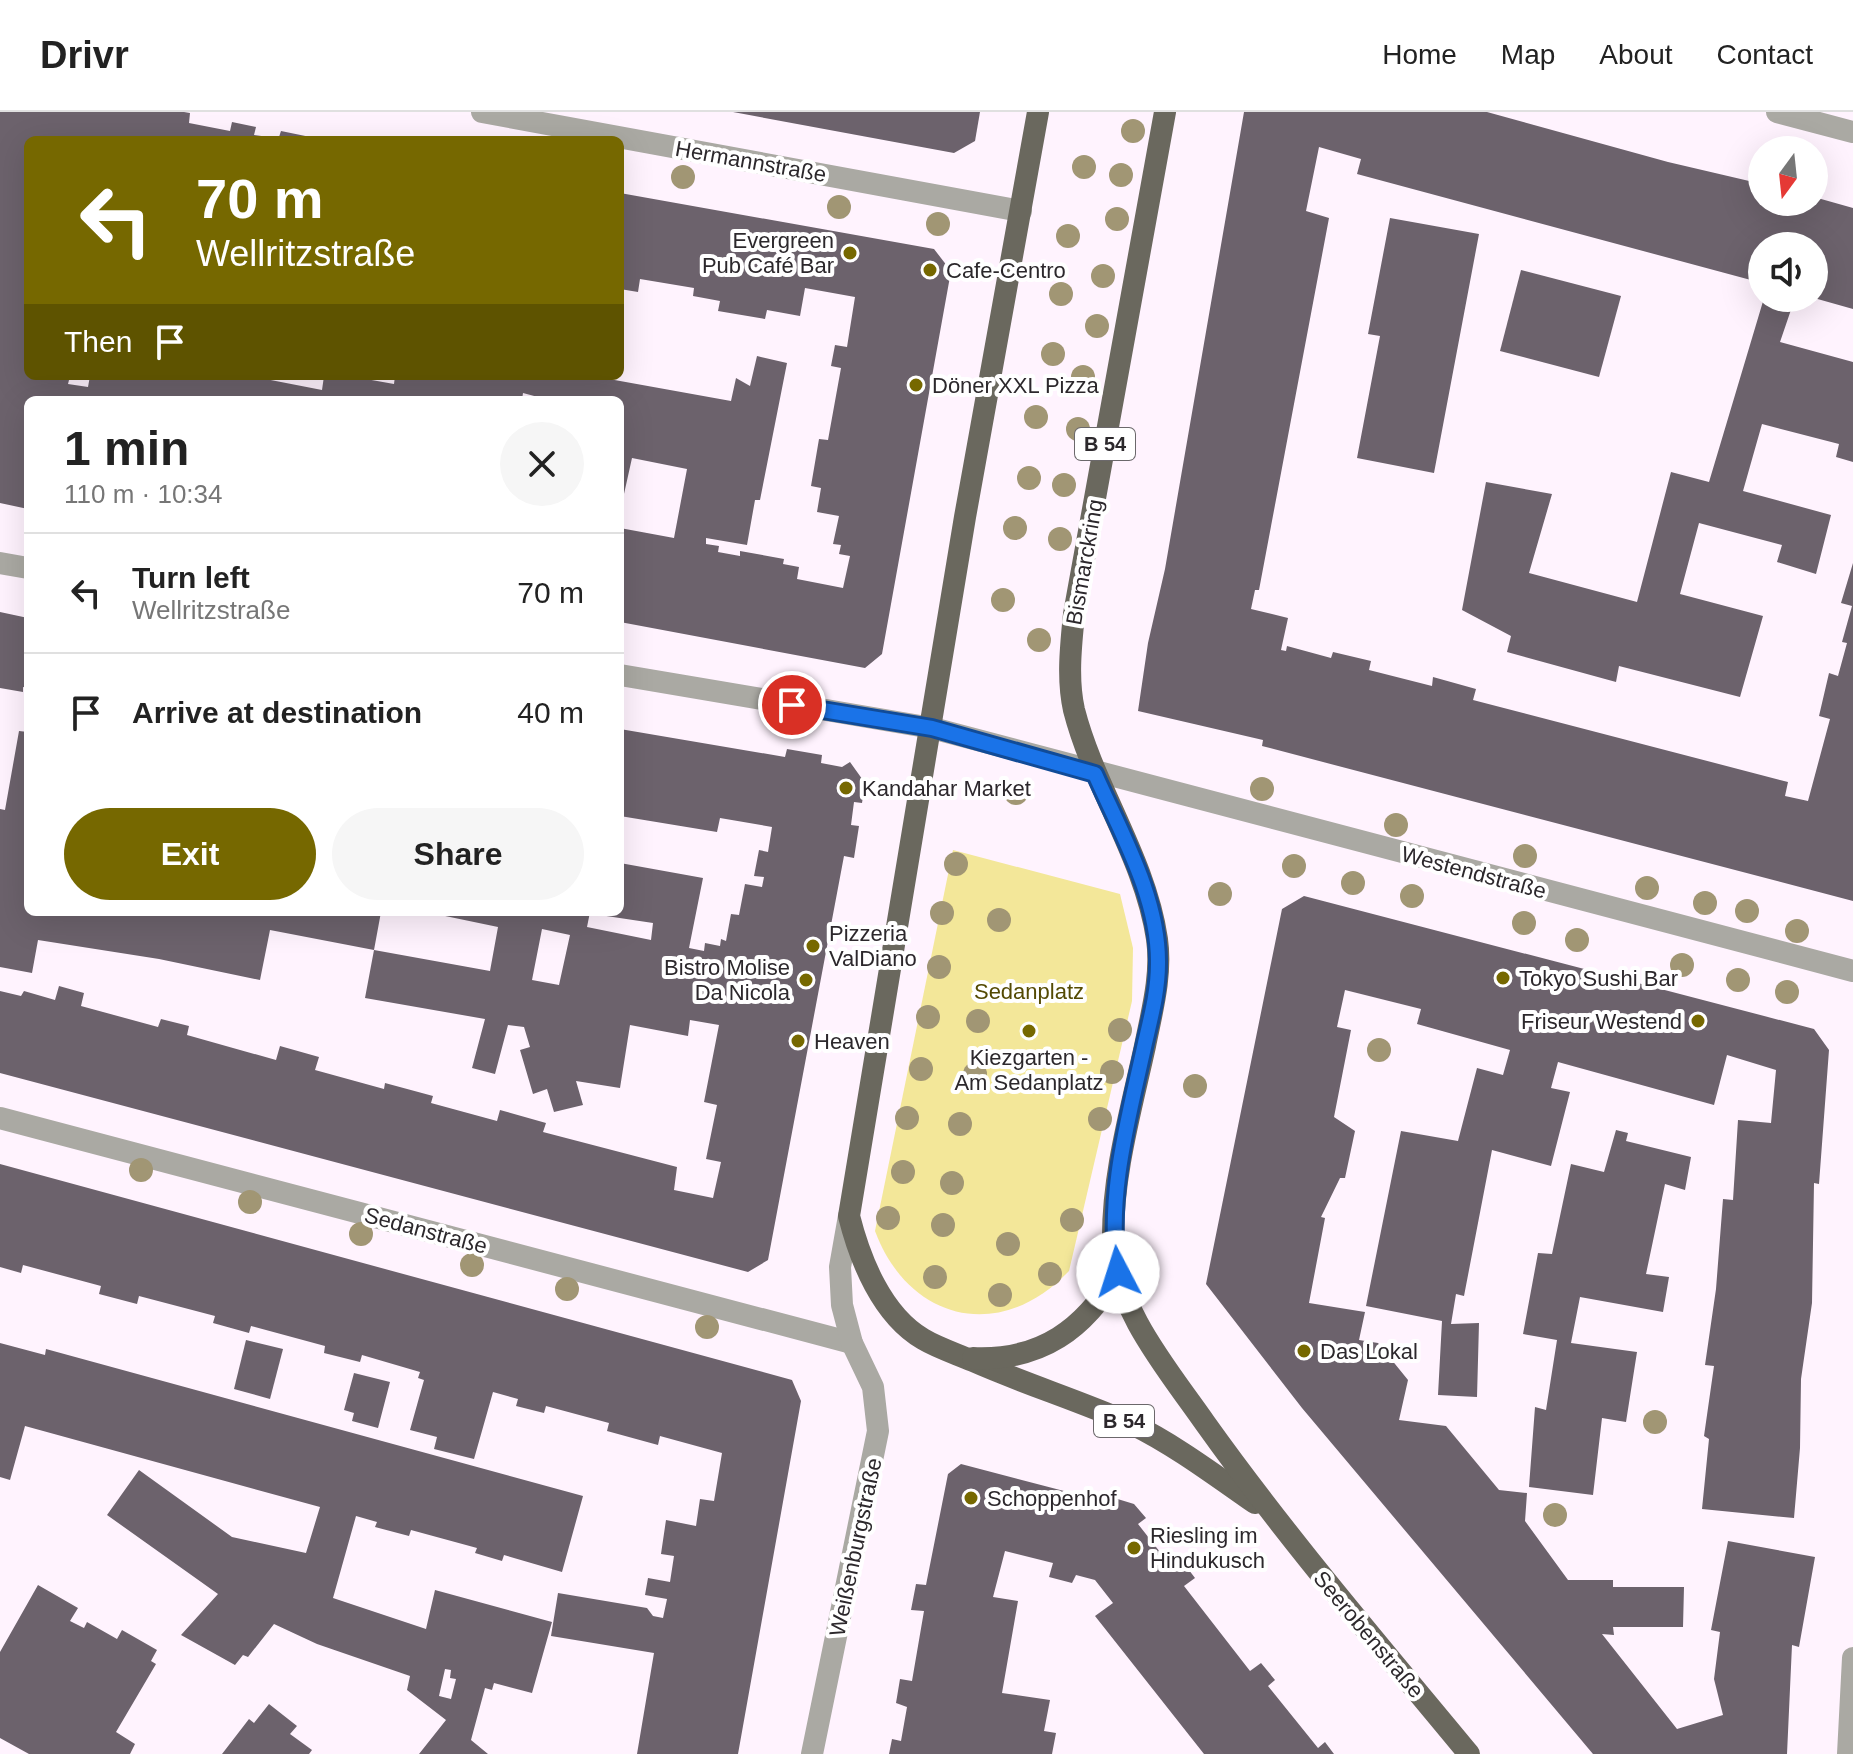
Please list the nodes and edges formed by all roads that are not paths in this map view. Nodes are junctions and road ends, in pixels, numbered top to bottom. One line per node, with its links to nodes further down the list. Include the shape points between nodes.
1 (482, 112): 6 (street, Hermannstraße)
2 (1038, 112): 8 (main road, B 54)
3 (1165, 112): 13 (main road, Bismarckring / B 54, via 1070,653 1074,708)
4 (1777, 112): 5 (street)
5 (1853, 132)
6 (613, 136)
7 (624, 138): 8 (street, Hermannstraße)
8 (1021, 211): 12 (main road, B 54)
9 (0, 563): 10 (street)
10 (24, 567)
11 (624, 676): 12 (street, Westendstraße)
12 (932, 728): 13 (street, Westendstraße); 16 (main road, B 54)
13 (1095, 774): 14 (street, Westendstraße); 17 (main road, B 54, via 1151,910 1158,964 1116,1197 1113,1244)
14 (1853, 971)
15 (0, 1118): 18 (street, Sedanstraße)
16 (849, 1216): 18 (street, via 840,1286); 19 (main road, B 54, via 883,1298 921,1338)
17 (1118, 1272): 19 (main road, via 1081,1322 1055,1340 995,1359); 20 (main road, B 54, via 1145,1334)
18 (852, 1343): 22 (street, Weißenburgstraße, via 873,1387 878,1431)
19 (964, 1357): 20 (main road, B 54, via 1133,1425)
20 (1269, 1513): 23 (main road, Seerobenstraße / B 54)
21 (1853, 1658): 24 (street)
22 (812, 1754)
23 (1469, 1754)
24 (1848, 1754)

